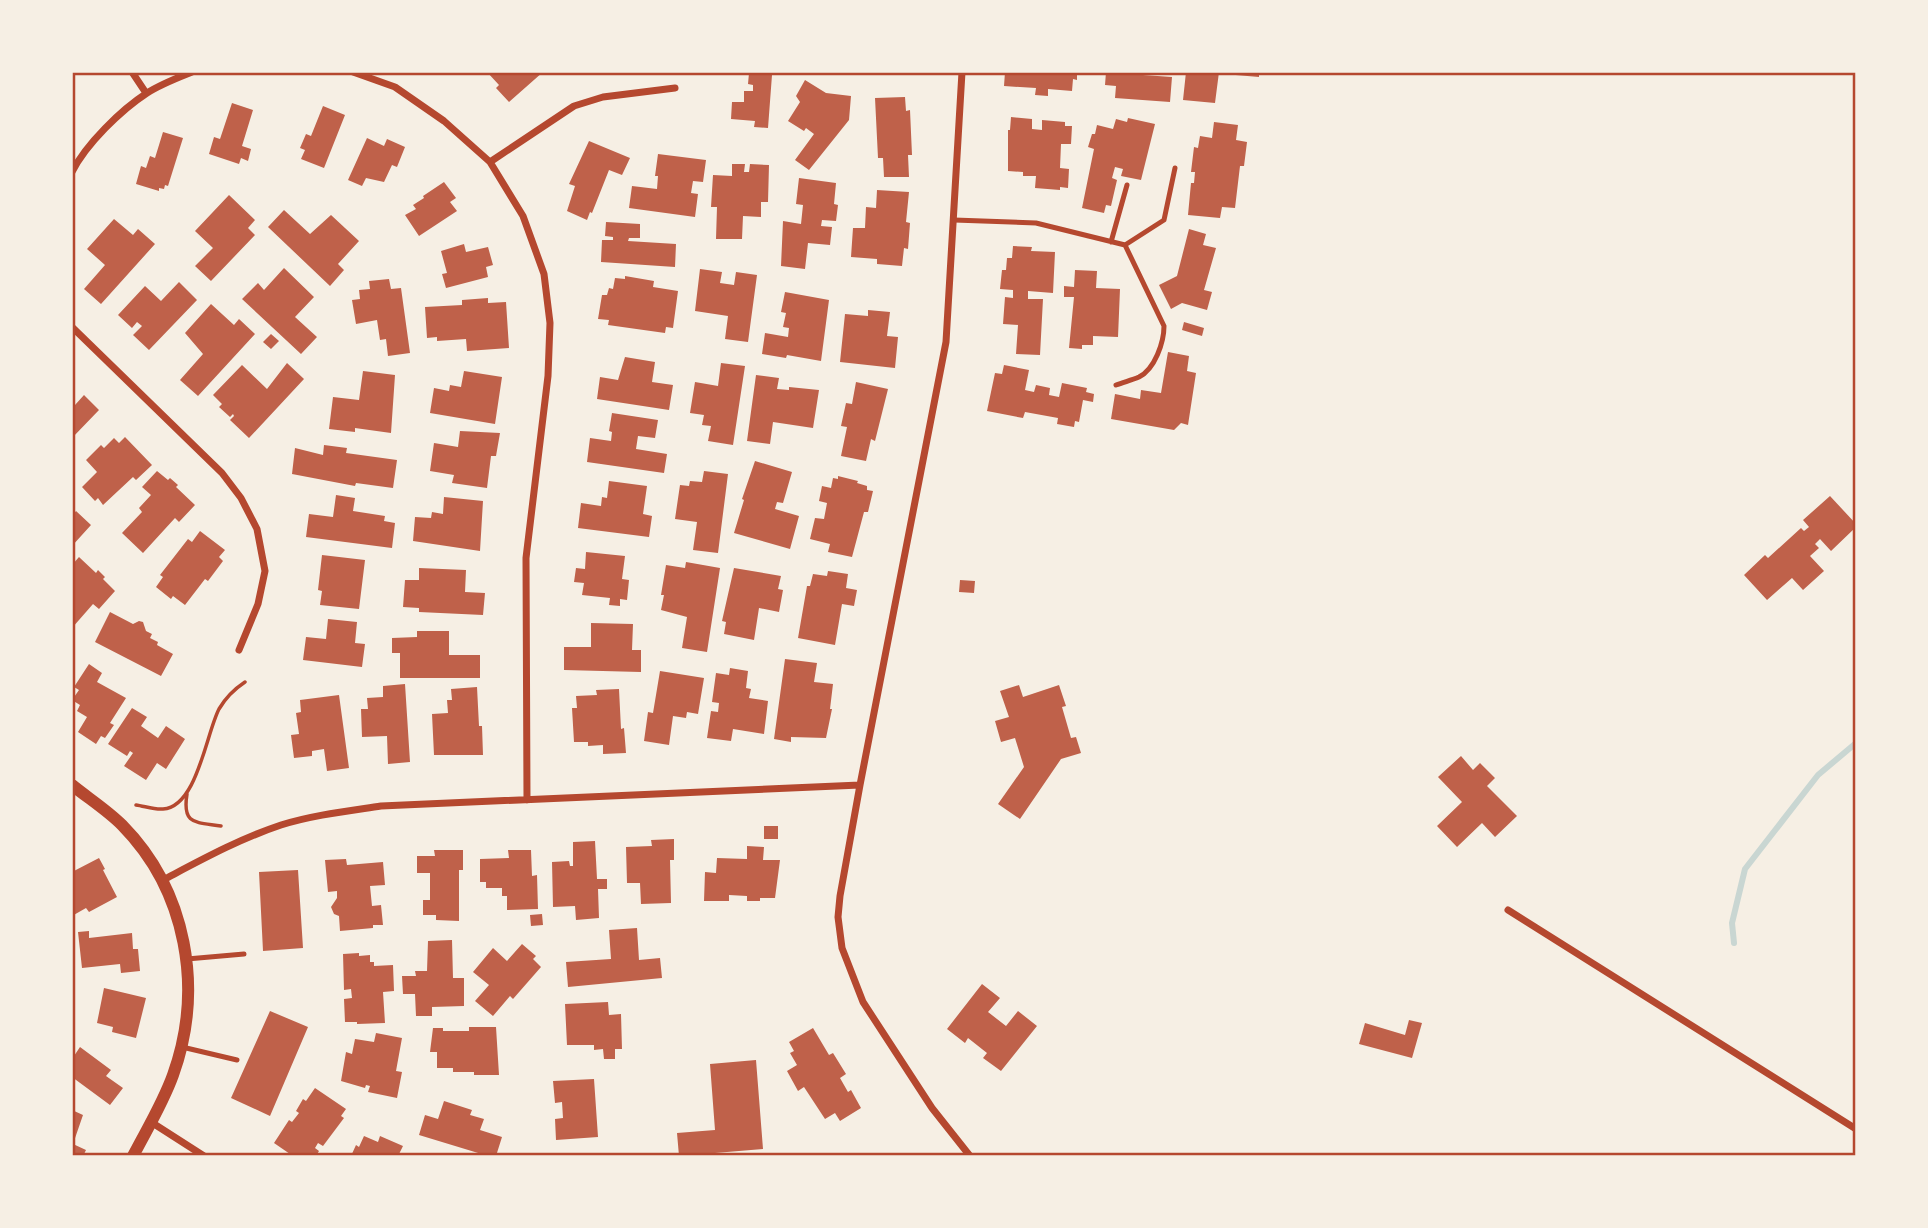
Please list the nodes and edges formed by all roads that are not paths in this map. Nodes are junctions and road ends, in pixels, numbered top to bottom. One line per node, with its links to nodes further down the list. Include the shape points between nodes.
1 (132, 72): 6 (street)
2 (192, 72): 6 (street)
3 (353, 72): 7 (street, via 395,87 444,121)
4 (962, 72): 11 (street)
5 (675, 88): 7 (street, via 603,97 574,106)
6 (146, 93): 9 (street, via 110,124)
7 (490, 162): 19 (street, via 523,216 544,274 550,323 526,558)
8 (1175, 168): 13 (lane, via 1164,220)
9 (72, 172)
10 (1127, 185): 12 (lane)
11 (954, 220): 12 (lane, via 1036,223); 18 (street, via 946,342)
12 (1111, 242): 13 (lane)
13 (1125, 245): 15 (lane, via 1164,326 1164,336 1142,376)
14 (72, 327): 16 (street, via 222,473 241,498 257,529 265,571 258,604)
15 (1116, 385)
16 (239, 650)
17 (72, 785): 20 (street, via 122,825)
18 (860, 785): 19 (street); 30 (street, via 840,896 842,948 863,1002 932,1108)
19 (527, 800): 20 (street, via 381,806 326,814 243,840)
20 (163, 880): 23 (street)
21 (1508, 910): 27 (street)
22 (244, 954): 23 (lane)
23 (187, 959): 24 (street, via 188,1011)
24 (181, 1047): 25 (lane); 26 (street)
25 (237, 1060)
26 (151, 1122): 28 (street); 29 (street)
27 (1856, 1129)
28 (132, 1156)
29 (204, 1156)
30 (970, 1156)

